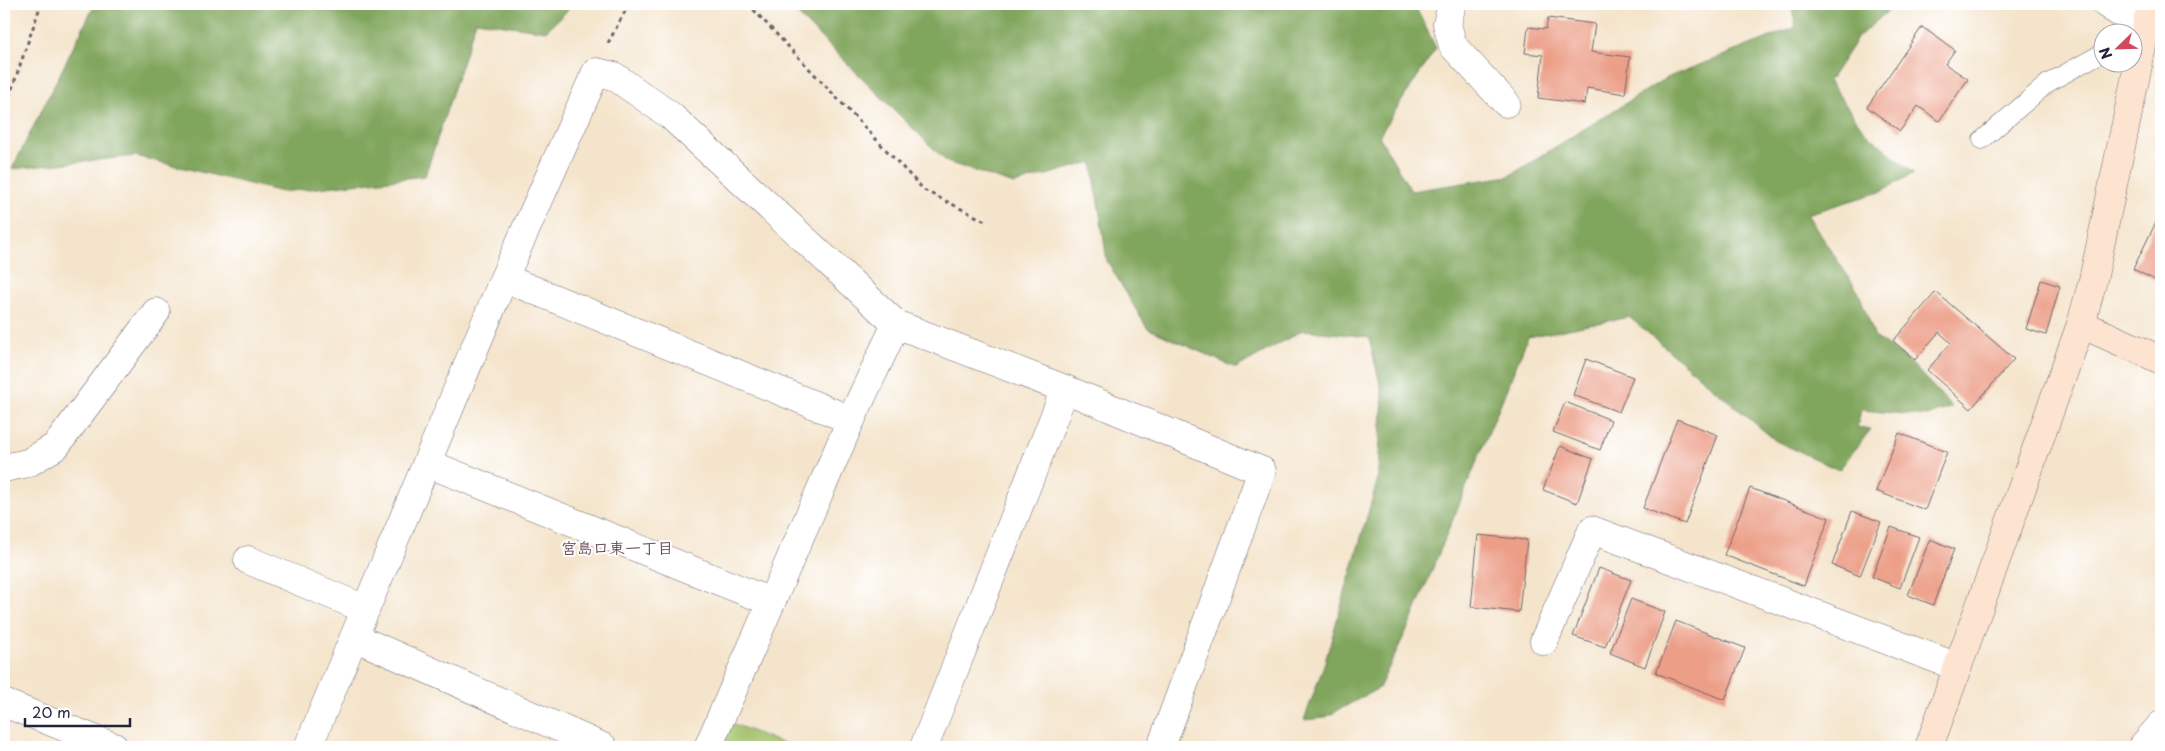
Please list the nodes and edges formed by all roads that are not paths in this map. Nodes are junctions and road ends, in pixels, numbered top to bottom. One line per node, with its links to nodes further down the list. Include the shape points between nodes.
1 (1452, 4): 5 (street, via 1447,24 1453,46)
2 (2106, 4): 3 (street)
3 (2143, 23): 10 (street, via 2093,280)
4 (2092, 59): 6 (lane, via 2048,83)
5 (1506, 103)
6 (1982, 140)
7 (504, 278): 9 (street, via 596,72 614,76 671,116); 13 (street); 14 (street)
8 (156, 312): 15 (street, via 56,446 28,464)
9 (896, 324): 12 (street); 13 (street)
10 (2081, 324): 11 (street); 21 (street)
11 (2161, 360)
12 (1065, 389): 28 (street); 29 (street, via 1262,472)
13 (850, 420): 17 (street)
14 (427, 463): 17 (street); 18 (street)
15 (4, 468)
16 (248, 560): 18 (street)
17 (771, 602): 27 (street)
18 (366, 609): 19 (street)
19 (354, 637): 25 (street); 26 (street)
20 (1544, 641): 21 (street, via 1592,530)
21 (1958, 667): 30 (street)
22 (4, 703): 24 (street)
23 (2161, 725): 31 (street)
24 (114, 747)
25 (308, 747)
26 (603, 747)
27 (708, 747)
28 (924, 747)
29 (1161, 747)
30 (1929, 747)
31 (2142, 747)

